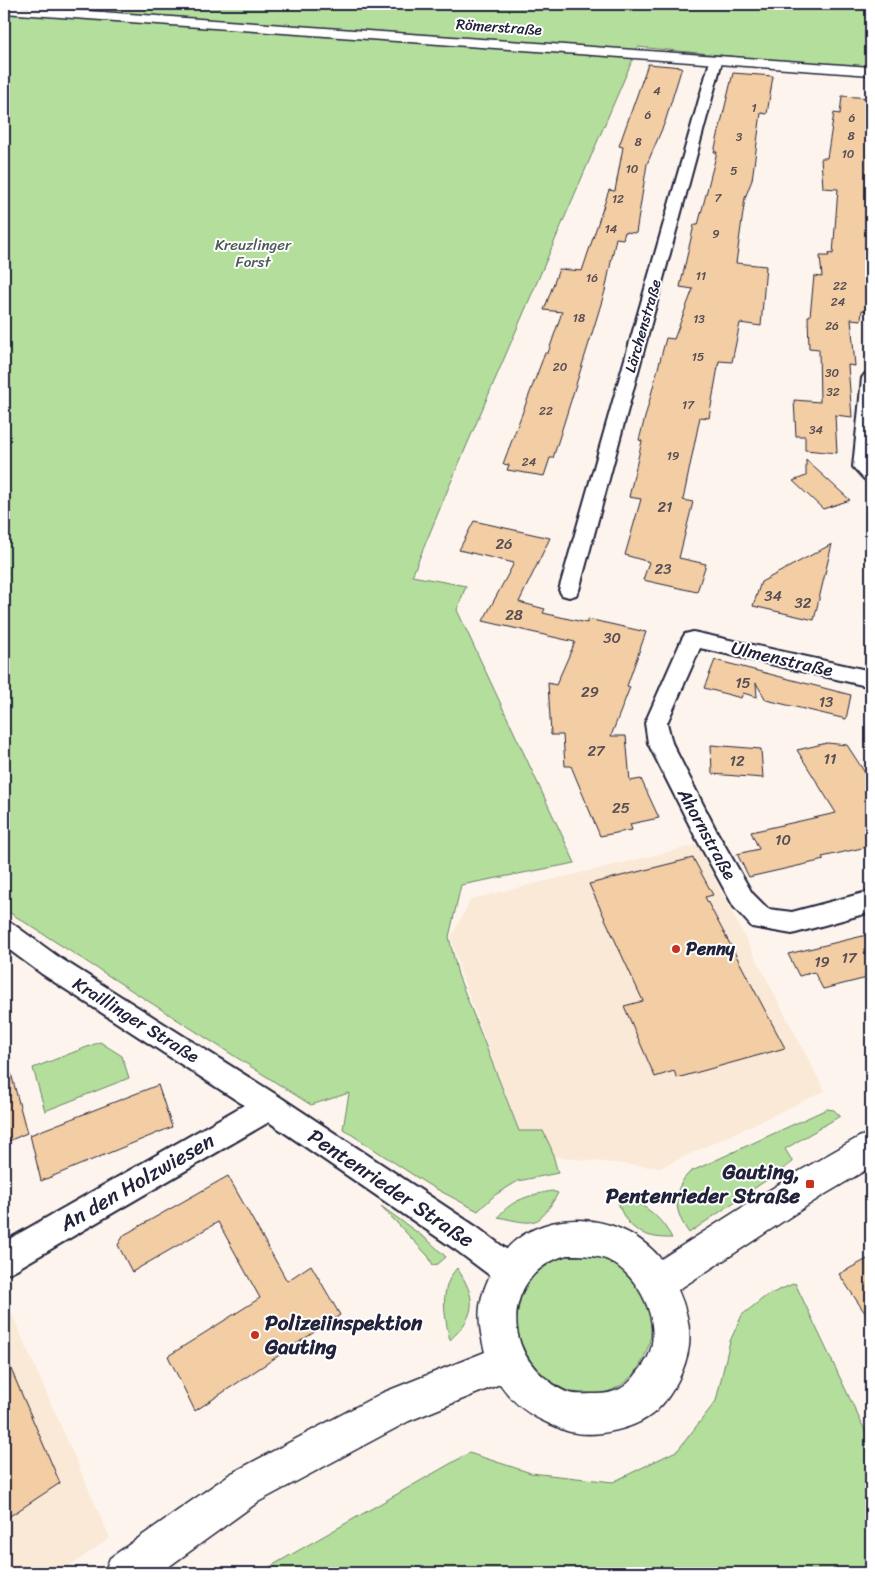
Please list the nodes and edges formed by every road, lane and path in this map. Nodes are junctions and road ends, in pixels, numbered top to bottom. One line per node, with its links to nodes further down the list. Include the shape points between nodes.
1 (4, 9): 2 (street, Römerstraße)
2 (716, 61): 3 (street, Römerstraße); 6 (street, Lärchenstraße)
3 (871, 71)
4 (871, 378): 5 (street, via 862,467)
5 (871, 475)
6 (570, 590)
7 (693, 639): 8 (street, Ulmenstraße); 9 (street, Ahornstraße, via 656,723 660,744 743,900 761,919 792,923)
8 (871, 679)
9 (871, 902)
10 (4, 932): 11 (street, Kraillinger Straße, via 51,966)
11 (270, 1106): 13 (street, An den Holzwiesen); 14 (street, Pentenrieder Straße)
12 (871, 1149): 15 (street, via 810,1184)
13 (4, 1258)
14 (511, 1272): 15 (street, via 526,1255 545,1243 567,1236 590,1237 628,1252); 16 (street, via 501,1293 498,1316 499,1339)
15 (657, 1283): 16 (street, via 669,1312 670,1344 661,1373 642,1398 615,1412 585,1416 553,1408 526,1389)
16 (508, 1362): 17 (street, via 396,1407 244,1488)
17 (125, 1573)

